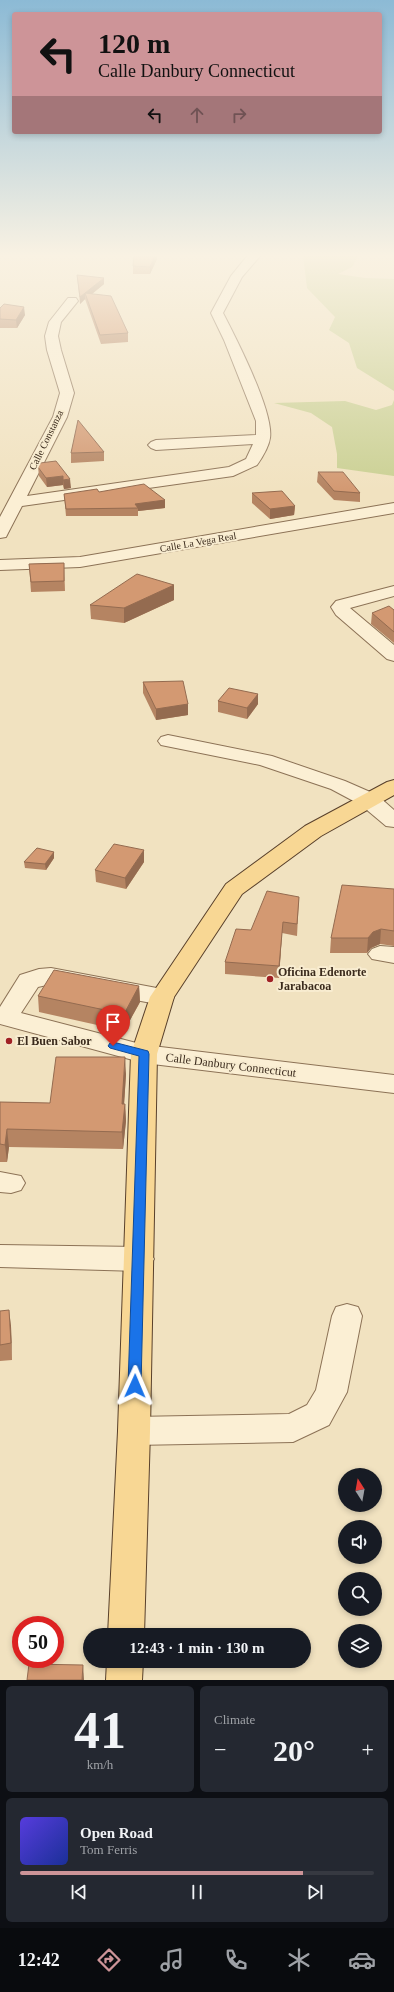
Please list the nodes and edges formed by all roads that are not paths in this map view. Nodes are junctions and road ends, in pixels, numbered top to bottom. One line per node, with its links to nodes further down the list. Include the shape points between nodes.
1 (51, 333): 5 (street, Calle Constanza, via 67,393 60,417)
2 (228, 333): 3 (street, via 263,422)
3 (263, 439): 4 (street); 5 (street, via 252,462 233,471)
4 (156, 445)
5 (16, 502): 7 (street, Calle Constanza)
6 (394, 508): 8 (street, Calle La Vega Real, via 80,562)
7 (0, 533)
8 (0, 565)
9 (394, 591): 10 (street, via 342,604 340,607)
10 (394, 654)
11 (168, 741): 13 (street, via 265,760 338,785)
12 (394, 786): 13 (main road)
13 (368, 800): 14 (street); 15 (main road, via 313,831 234,889)
14 (394, 821)
15 (162, 997): 16 (street, via 51,976 39,977 29,981); 17 (main road)
16 (3, 1017): 17 (street, Calle Danbury Connecticut)
17 (144, 1054): 18 (street, Calle Danbury Connecticut); 20 (main road)
18 (394, 1084)
19 (0, 1256): 20 (street)
20 (139, 1259): 22 (main road)
21 (347, 1316): 22 (street, via 331,1392 318,1415 293,1428)
22 (134, 1431): 23 (main road)
23 (126, 1628)
24 (125, 1668): 25 (main road)
25 (124, 1680)

